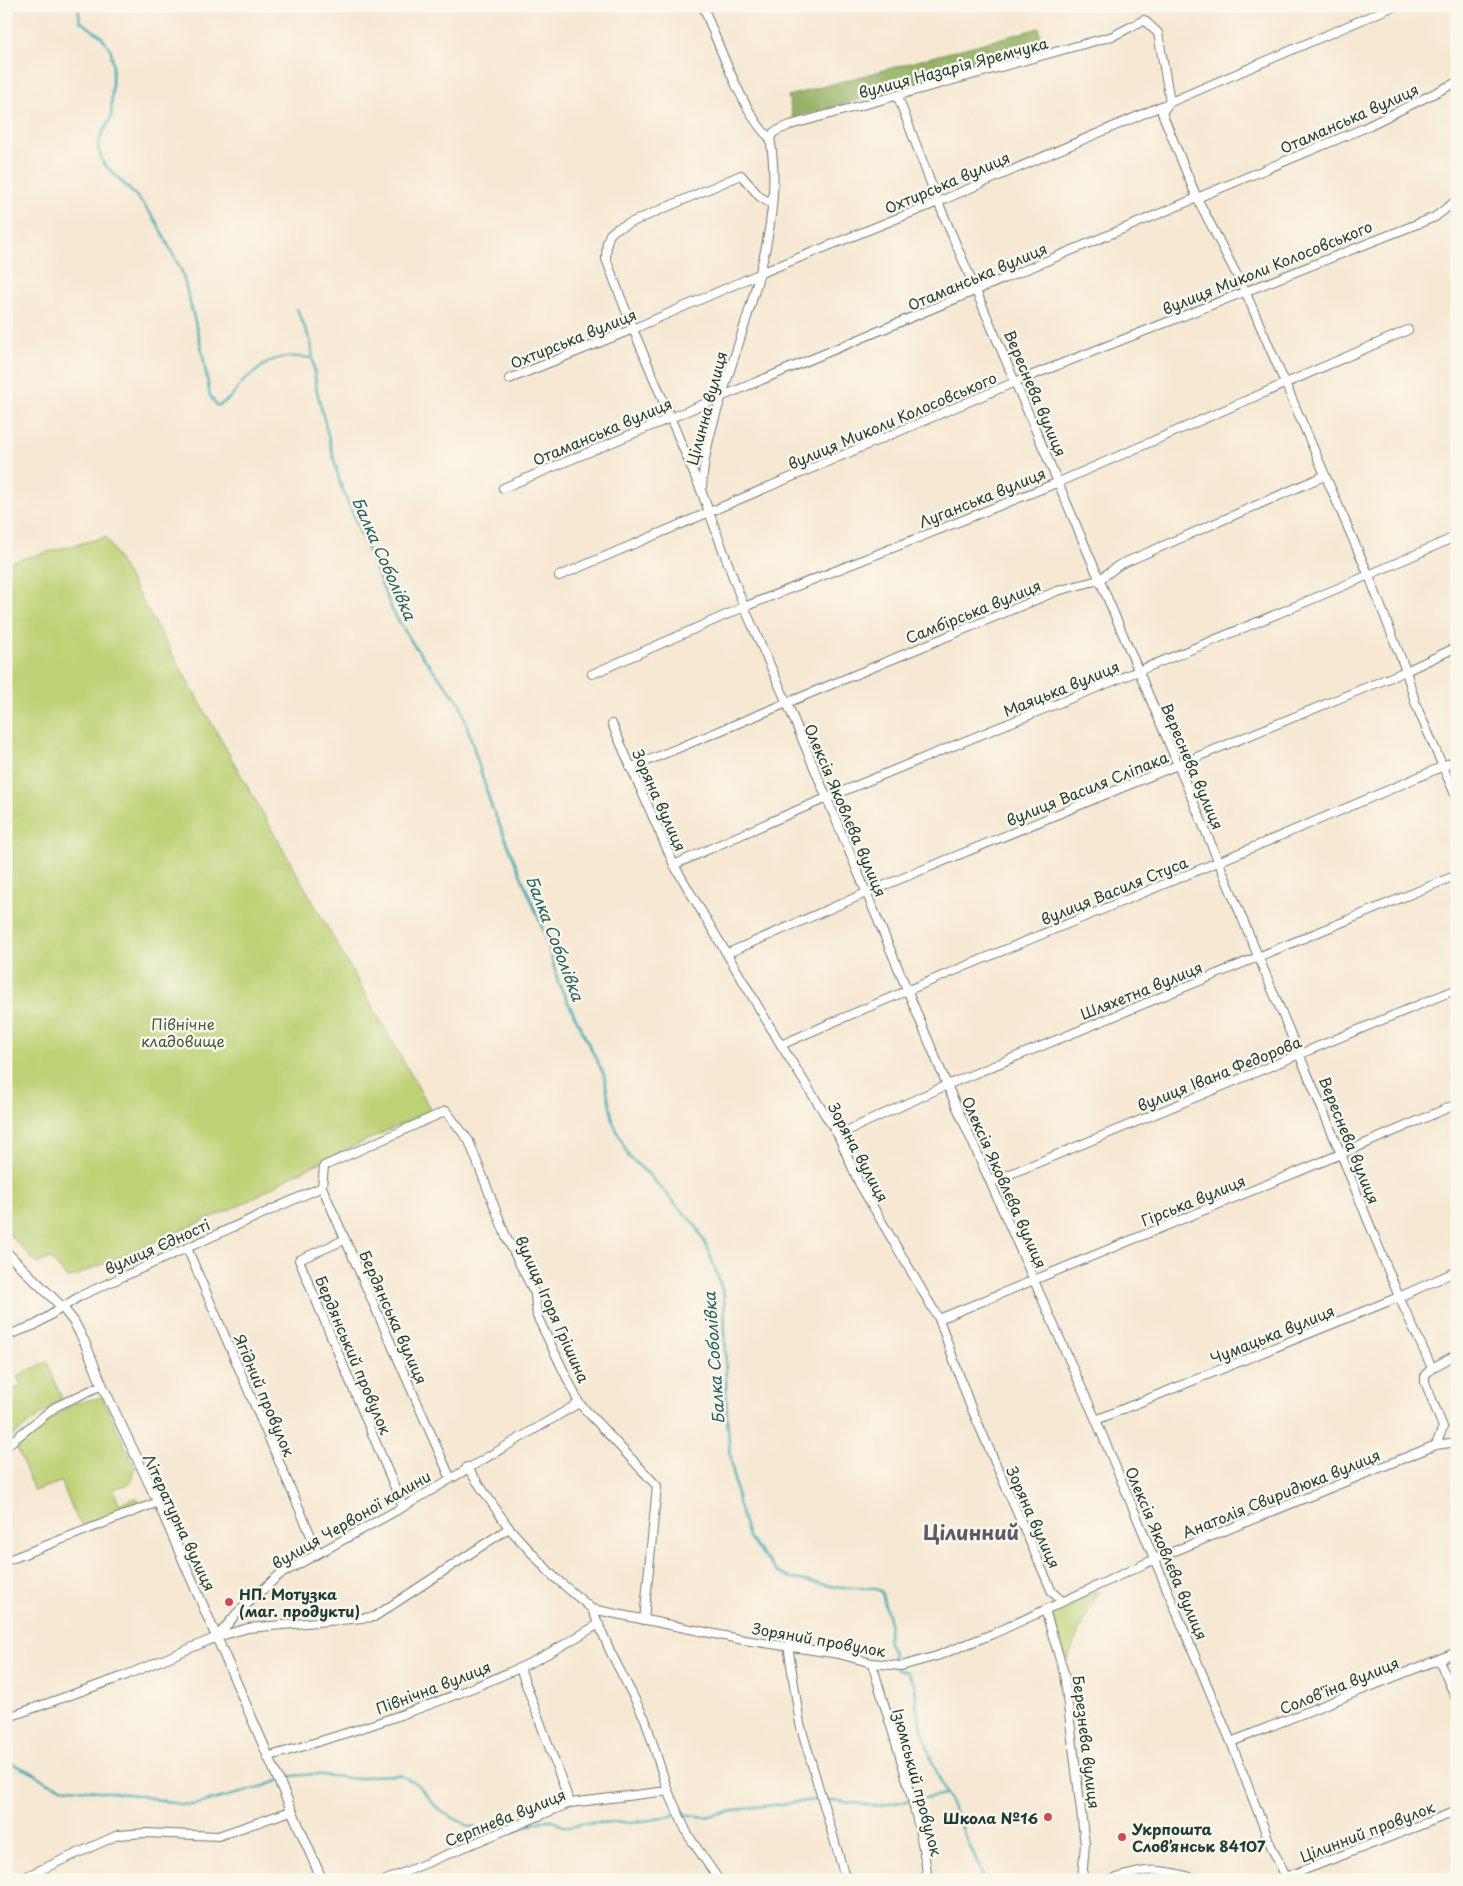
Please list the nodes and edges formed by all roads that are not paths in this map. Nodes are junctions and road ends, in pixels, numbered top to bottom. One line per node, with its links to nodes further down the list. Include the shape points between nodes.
1 (703, 6): 6 (street, via 755,121)
2 (1394, 6): 5 (street, Охтирська вулиця)
3 (1457, 82): 7 (street, Отаманська вулиця, via 1362,129)
4 (898, 97): 5 (street, вулиця Назарія Яремчука, via 1113,36 1144,20 1158,33); 6 (street, вулиця Назарія Яремчука, via 790,124 774,132); 9 (street, Вереснева вулиця)
5 (1170, 101): 7 (street, via 1162,114); 9 (street, Охтирська вулиця)
6 (770, 138): 10 (street, Цілинна вулиця, via 774,178)
7 (1197, 198): 12 (street); 13 (street, Отаманська вулиця)
8 (1457, 200): 12 (street, вулиця Миколи Колосовського, via 1435,217)
9 (938, 202): 11 (street, Охтирська вулиця); 13 (street, Вереснева вулиця)
10 (772, 204): 11 (street, Цілинна вулиця); 14 (street, Цілинна вулиця, via 760,197 741,175 610,234 605,251)
11 (761, 273): 14 (street, Охтирська вулиця); 19 (street, Цілинна вулиця)
12 (1245, 291): 17 (street); 18 (street, вулиця Миколи Колосовського)
13 (977, 292): 18 (street, Вереснева вулиця); 19 (street, Отаманська вулиця)
14 (633, 329): 16 (street, Охтирська вулиця); 20 (street, Цілинна вулиця)
15 (1408, 330): 17 (street, Луганська вулиця)
16 (509, 379)
17 (1285, 381): 21 (street); 22 (street, Луганська вулиця)
18 (1015, 382): 22 (street, Вереснева вулиця); 25 (street, вулиця Миколи Колосовського)
19 (721, 397): 20 (street, Отаманська вулиця); 24 (street, Цілинна вулиця, via 702,467)
20 (671, 416): 23 (street, Отаманська вулиця); 24 (street, Цілинна вулиця)
21 (1324, 476): 28 (street); 29 (street, Самбірська вулиця, via 1119,565)
22 (1059, 482): 29 (street, Вереснева вулиця); 30 (street, Луганська вулиця)
23 (503, 488)
24 (702, 493): 25 (street, Олексія Яковлєва вулиця)
25 (710, 513): 27 (street, вулиця Миколи Колосовського); 30 (street, Олексія Яковлєва вулиця)
26 (1457, 536): 28 (street, Маяцька вулиця)
27 (559, 576)
28 (1369, 576): 32 (street); 33 (street, Маяцька вулиця)
29 (1099, 580): 33 (street, Вереснева вулиця); 35 (street, Самбірська вулиця, via 1057,591)
30 (744, 607): 34 (street, Луганська вулиця); 35 (street, Олексія Яковлєва вулиця)
31 (1457, 647): 32 (street, вулиця Василя Сліпака)
32 (1406, 671): 38 (street, вулиця Василя Сліпака); 39 (street)
33 (1139, 672): 38 (street, Вереснева вулиця); 41 (street, Маяцька вулиця)
34 (592, 674)
35 (787, 702): 40 (street, Самбірська вулиця); 41 (street, Олексія Яковлєва вулиця)
36 (612, 724): 40 (street, Зоряна вулиця)
37 (1457, 760): 39 (street, вулиця Василя Стуса)
38 (1178, 766): 43 (street, Вереснева вулиця); 46 (street, вулиця Василя Сліпака)
39 (1441, 767): 42 (street); 43 (street, вулиця Василя Стуса)
40 (630, 768): 44 (street, Зоряна вулиця)
41 (826, 798): 44 (street, Маяцька вулиця); 46 (street, Олексія Яковлєва вулиця)
42 (1457, 799)
43 (1218, 862): 48 (street, Вереснева вулиця); 49 (street, вулиця Василя Стуса)
44 (674, 865): 47 (street, Зоряна вулиця)
45 (1457, 875): 48 (street, Шляхетна вулиця)
46 (866, 893): 47 (street, вулиця Василя Сліпака); 49 (street, Олексія Яковлєва вулиця)
47 (728, 953): 51 (street, Зоряна вулиця)
48 (1258, 956): 52 (street, Вереснева вулиця); 53 (street, Шляхетна вулиця)
49 (907, 989): 51 (street, вулиця Василя Стуса); 53 (street, Олексія Яковлєва вулиця)
50 (1457, 989): 52 (street, вулиця Івана Федорова)
51 (781, 1045): 55 (street, Зоряна вулиця)
52 (1299, 1054): 56 (street, Вереснева вулиця); 58 (street, вулиця Івана Федорова)
53 (947, 1084): 55 (street, Шляхетна вулиця); 58 (street, Олексія Яковлєва вулиця)
54 (1457, 1104): 56 (street, Гірська вулиця)
55 (838, 1135): 67 (street, Зоряна вулиця, via 863,1190)
56 (1341, 1154): 64 (street, Гірська вулиця); 65 (street, Вереснева вулиця)
57 (324, 1166): 59 (street, Бердянська вулиця); 72 (street, вулиця Ігоря Грішина, via 446,1111 469,1141 507,1239 535,1294 537,1316)
58 (991, 1182): 64 (street, Олексія Яковлєва вулиця)
59 (322, 1187): 60 (street, Бердянська вулиця); 61 (street, вулиця Єдності)
60 (344, 1240): 78 (street, Бердянська вулиця); 80 (street, Бердянський провулок, via 298,1260)
61 (187, 1248): 66 (street, вулиця Єдності, via 80,1296); 82 (street, Ягідний провулок)
62 (6, 1252): 66 (street, Літературна вулиця)
63 (1457, 1271): 65 (street, Чумацька вулиця)
64 (1033, 1281): 67 (street, Гірська вулиця); 73 (street, Олексія Яковлєва вулиця)
65 (1399, 1297): 70 (street, Вереснева вулиця); 73 (street, Чумацька вулиця)
66 (63, 1308): 68 (street, вулиця Єдності, via 35,1325); 71 (street, Літературна вулиця, via 85,1342)
67 (939, 1319): 85 (street, Зоряна вулиця, via 990,1451 1052,1592)
68 (6, 1336)
69 (1457, 1354): 70 (street)
70 (1432, 1368): 76 (street, via 1425,1375 1425,1382 1443,1427)
71 (102, 1385): 75 (street, via 55,1407); 79 (street, Літературна вулиця)
72 (579, 1403): 77 (street, вулиця Червоної калини); 88 (street, вулиця Ігоря Грішина, via 657,1486)
73 (1096, 1420): 83 (street, Олексія Яковлєва вулиця)
74 (1456, 1445): 76 (street, Анатолія Свиридюка вулиця)
75 (6, 1446)
76 (1436, 1446): 83 (street, Анатолія Свиридюка вулиця)
77 (467, 1467): 78 (street, вулиця Червоної калини); 81 (street)
78 (450, 1477): 80 (street, вулиця Червоної калини)
79 (158, 1502): 84 (street); 90 (street, Літературна вулиця)
80 (403, 1507): 82 (street, вулиця Червоної калини)
81 (509, 1528): 86 (street, via 553,1576); 90 (street, via 374,1617 248,1628)
82 (318, 1552): 90 (street, вулиця Червоної калини, via 257,1592)
83 (1154, 1559): 85 (street, Анатолія Свиридюка вулиця); 98 (street, Олексія Яковлєва вулиця)
84 (6, 1561)
85 (1062, 1601): 87 (street, Зоряний провулок)
86 (592, 1609): 88 (street, Зоряний провулок); 89 (street)
87 (1045, 1610): 94 (street, Зоряний провулок, via 937,1656 901,1666); 111 (street, Березнева вулиця, via 1063,1665 1067,1691 1085,1844)
88 (644, 1620): 91 (street, Зоряний провулок, via 744,1640)
89 (599, 1624): 95 (street, Північна вулиця); 100 (street, via 645,1719)
90 (217, 1637): 97 (street, вулиця Червоної калини, via 124,1676); 99 (street, Літературна вулиця)
91 (788, 1645): 94 (street, Зоряний провулок); 109 (street, via 800,1724)
92 (1457, 1652): 93 (street, Солов'їна вулиця)
93 (1439, 1660): 96 (street); 98 (street, Солов'їна вулиця)
94 (872, 1663): 110 (street, Ізюмський провулок, via 916,1816)
95 (520, 1668): 99 (street, Північна вулиця, via 396,1717); 101 (street)
96 (1457, 1701)
97 (6, 1718)
98 (1231, 1742): 104 (street, Олексія Яковлєва вулиця)
99 (268, 1757): 102 (street, Літературна вулиця)
100 (668, 1791): 101 (street, Серпнева вулиця); 108 (street, via 688,1835)
101 (570, 1803): 107 (street, Серпнева вулиця)
102 (291, 1811): 105 (street, via 218,1836 118,1835); 106 (street, Літературна вулиця)
103 (1457, 1812): 104 (street, Цілинний провулок)
104 (1286, 1878)
105 (18, 1880)
106 (322, 1880)
107 (386, 1880)
108 (719, 1880)
109 (846, 1880)
110 (928, 1880)
111 (1082, 1880)
112 (1112, 1880): 113 (street, via 1152,1869)
113 (1200, 1880)

